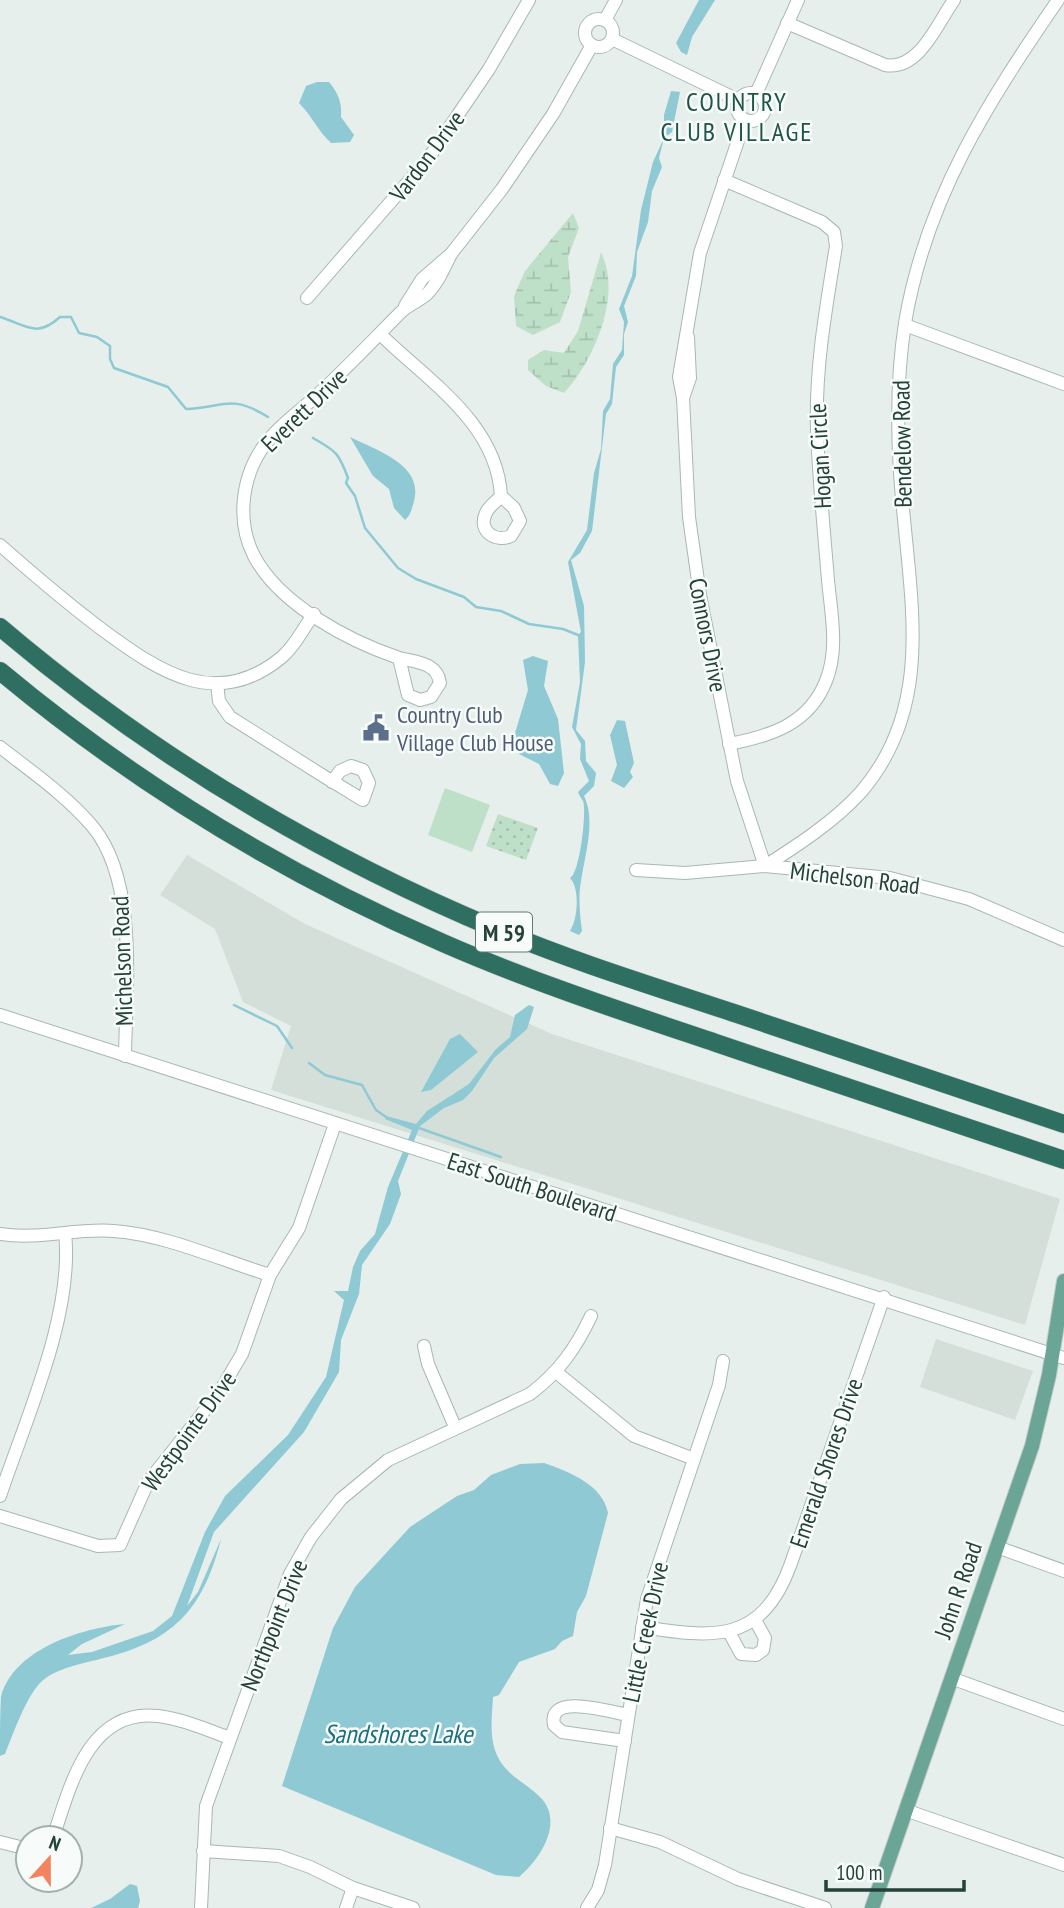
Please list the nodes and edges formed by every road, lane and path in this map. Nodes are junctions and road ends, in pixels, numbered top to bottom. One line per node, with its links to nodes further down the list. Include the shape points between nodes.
1 (529, 0): 14 (street, Vardon Drive, via 428,159)
2 (616, 0): 6 (street)
3 (798, 0): 7 (street)
4 (954, 0): 7 (street, via 914,58 902,66 885,65)
5 (1058, 0): 15 (street, Bendelow Road, via 962,149 926,242)
6 (605, 20): 8 (street, via 613,30); 9 (street, via 595,19 586,28)
7 (787, 23): 10 (street)
8 (612, 39): 9 (street, via 605,46); 11 (street)
9 (592, 46): 16 (street, Everett Drive, via 553,114 451,254 432,288)
10 (756, 94): 11 (street, via 747,93); 12 (street, via 764,103 764,112 758,119)
11 (738, 100): 12 (street, via 738,114)
12 (746, 120): 13 (street, Connors Drive)
13 (724, 180): 25 (street, Connors Drive, via 700,253 679,361 692,548); 25 (street, Hogan Circle, via 822,222 834,232 836,246 820,339 817,409 833,636 830,668 815,702 793,723 758,739)
14 (307, 298)
15 (905, 326): 17 (street); 28 (street, Bendelow Road, via 899,411 915,645 909,696 893,744 862,791)
16 (380, 334): 18 (street, via 479,430 495,459); 20 (street, Everett Drive, via 268,440 245,488 244,527 256,560 282,591)
17 (1064, 384)
18 (501, 496)
19 (0, 545): 24 (street, via 76,610 156,668 187,680)
20 (314, 614): 22 (street, Everett Drive, via 361,644); 24 (street, via 282,657 253,675)
21 (0, 627): 34 (highway, M 59, via 86,696 201,775 315,842 421,896 578,961)
22 (399, 658)
23 (0, 671): 35 (highway, M 59, via 106,753 218,826 418,932 582,998)
24 (217, 683): 27 (street, via 219,701 230,717)
25 (729, 744): 28 (street, Connors Drive, via 746,815)
26 (0, 747): 32 (street, Michelson Road, via 76,809 95,830 117,871 124,928)
27 (332, 782)
28 (765, 866): 29 (street, Michelson Road, via 685,873); 30 (street, Michelson Road, via 890,878 929,887 985,904)
29 (636, 870)
30 (1064, 940)
31 (0, 1015): 32 (street, East South Boulevard)
32 (125, 1056): 33 (street, East South Boulevard)
33 (335, 1124): 38 (street, Westpointe Drive, via 299,1228); 40 (street, East South Boulevard)
34 (1064, 1124)
35 (1064, 1160)
36 (65, 1233): 37 (street); 38 (street, via 134,1234); 48 (street, via 63,1306)
37 (0, 1234)
38 (270, 1275): 49 (street, Westpointe Drive, via 233,1370 148,1482 120,1545 98,1546)
39 (1064, 1281): 43 (main road, John R Road)
40 (884, 1297): 43 (street, East South Boulevard); 52 (street, Emerald Shores Drive, via 785,1580 772,1604)
41 (591, 1316): 45 (street, Northpoint Drive, via 576,1348)
42 (424, 1346): 46 (street)
43 (1058, 1356): 50 (main road, John R Road)
44 (723, 1361): 47 (street, Little Creek Drive)
45 (556, 1372): 46 (street, Northpoint Drive, via 530,1394); 47 (street, via 634,1436)
46 (455, 1427): 58 (street, Northpoint Drive, via 374,1470 319,1526 290,1574)
47 (694, 1459): 53 (street, Little Creek Drive, via 656,1567)
48 (0, 1496)
49 (0, 1516)
50 (997, 1547): 51 (street); 55 (main road, John R Road)
51 (1064, 1571)
52 (755, 1620): 54 (street, Emerald Shores Drive); 54 (street, via 765,1639 763,1650 756,1655 741,1654)
53 (642, 1627): 54 (street, Emerald Shores Drive, via 705,1635); 56 (street, Little Creek Drive)
54 (729, 1632)
55 (951, 1678): 57 (street); 60 (main road, John R Road)
56 (628, 1715): 59 (street, Little Creek Drive); 59 (street, via 565,1705 553,1719 562,1732)
57 (1064, 1719)
58 (230, 1738): 61 (street, via 156,1716 133,1718 111,1727 80,1762); 63 (street, Northpoint Drive, via 206,1807)
59 (625, 1741): 62 (street, Little Creek Drive)
60 (905, 1810): 64 (street); 71 (main road, John R Road)
61 (58, 1824)
62 (610, 1828): 69 (street, Little Creek Drive, via 605,1865); 70 (street, via 648,1838 738,1879)
63 (203, 1852): 65 (street, via 279,1856); 66 (street, Northpoint Drive)
64 (1064, 1865)
65 (353, 1888): 67 (street); 68 (street)
66 (201, 1908)
67 (346, 1908)
68 (413, 1908)
69 (587, 1908)
70 (825, 1908)
71 (872, 1908)

